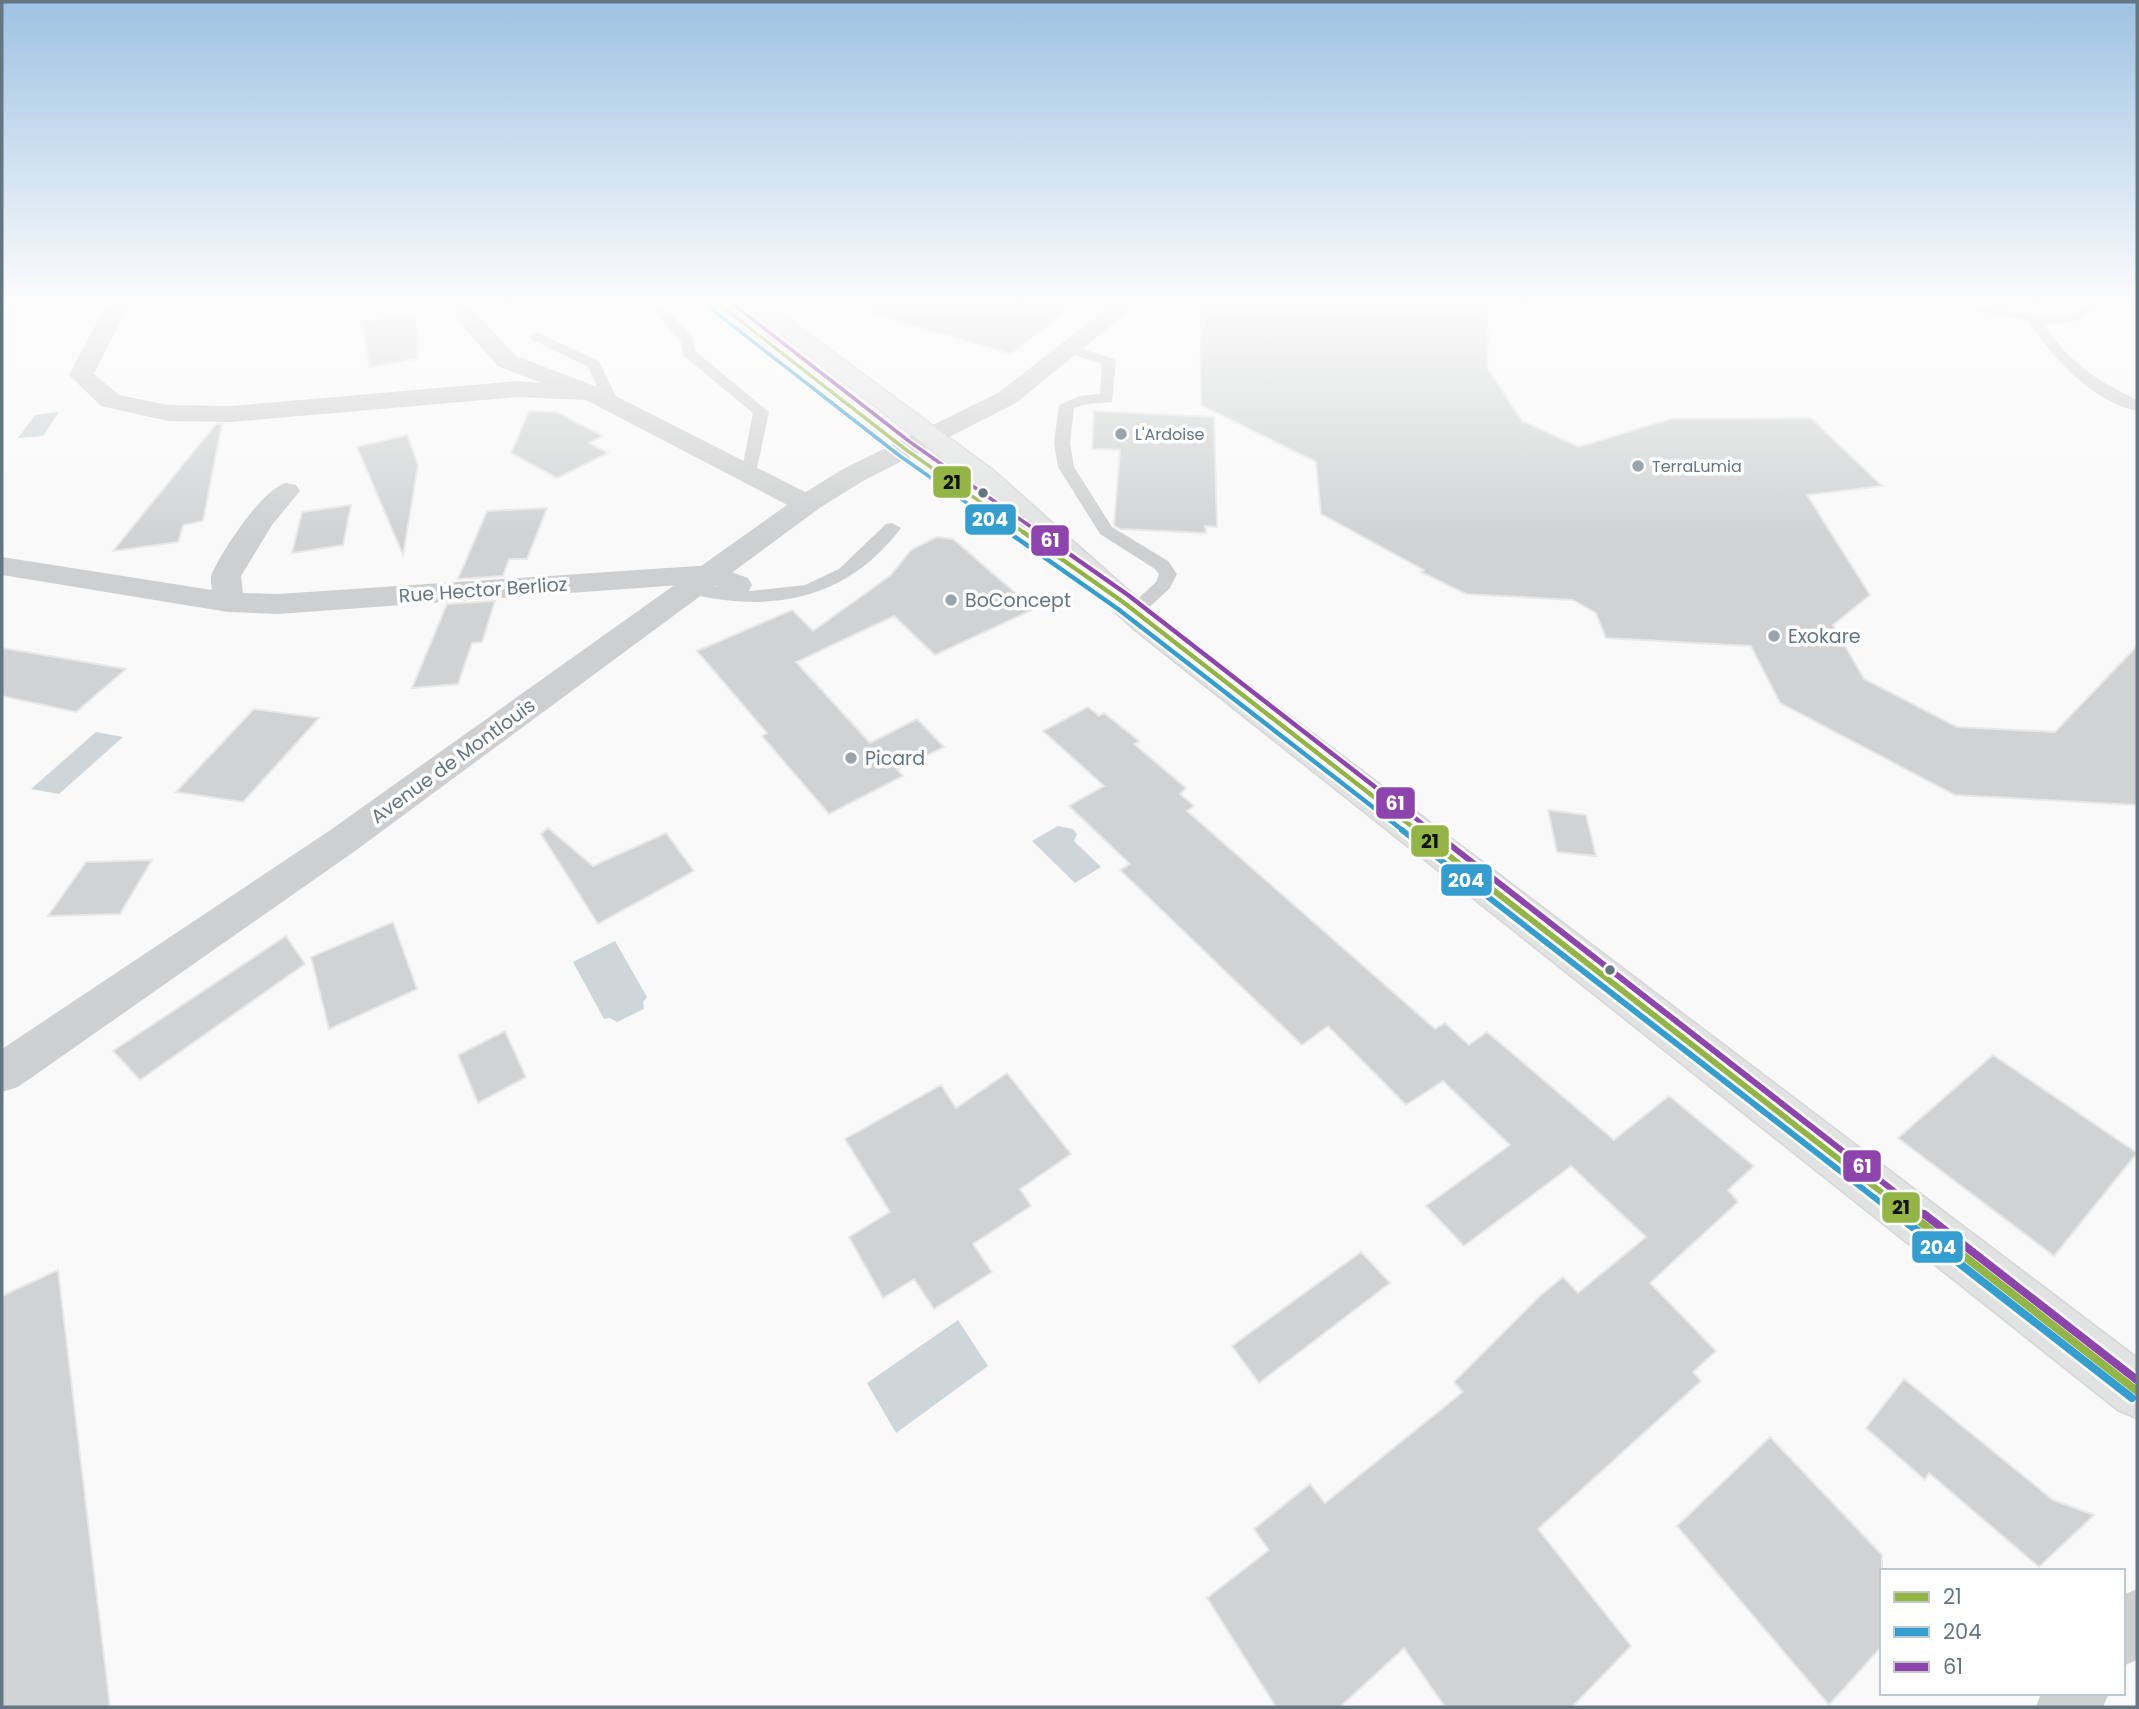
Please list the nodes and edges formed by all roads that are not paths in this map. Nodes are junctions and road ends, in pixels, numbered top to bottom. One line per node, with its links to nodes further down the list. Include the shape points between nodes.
1 (87, 381): 10 (street, via 110,401 169,413 232,414 518,389)
2 (557, 381): 10 (street)
3 (597, 381): 10 (lane)
4 (723, 381): 13 (lane, via 761,412)
5 (817, 381): 12 (main road, via 873,425)
6 (857, 381): 12 (main road, via 900,414)
7 (1029, 381): 12 (street, Avenue de Montlouis, via 1007,398)
8 (1108, 381): 20 (lane, via 1107,399 1067,405 1062,443 1066,467 1106,530 1161,565 1168,575 1164,584)
9 (2088, 381): 11 (lane)
10 (601, 398): 13 (street)
11 (2137, 406)
12 (917, 443): 15 (street, Avenue de Montlouis); 20 (main road, via 959,488); 20 (main road, via 985,477)
13 (748, 474): 15 (street)
14 (286, 491): 19 (street, via 260,521 226,576)
15 (807, 504): 18 (street, Avenue de Montlouis)
16 (892, 528): 18 (lane, via 845,573 791,594 720,597)
17 (2, 566): 19 (street, Rue Hector Berlioz)
18 (714, 583): 19 (street, Rue Hector Berlioz, via 278,604); 21 (street, Avenue de Montlouis)
19 (228, 602)
20 (1128, 607): 22 (main road)
21 (2, 1073)
22 (2137, 1391)
23 (2137, 1619): 24 (street)
24 (2125, 1634)

